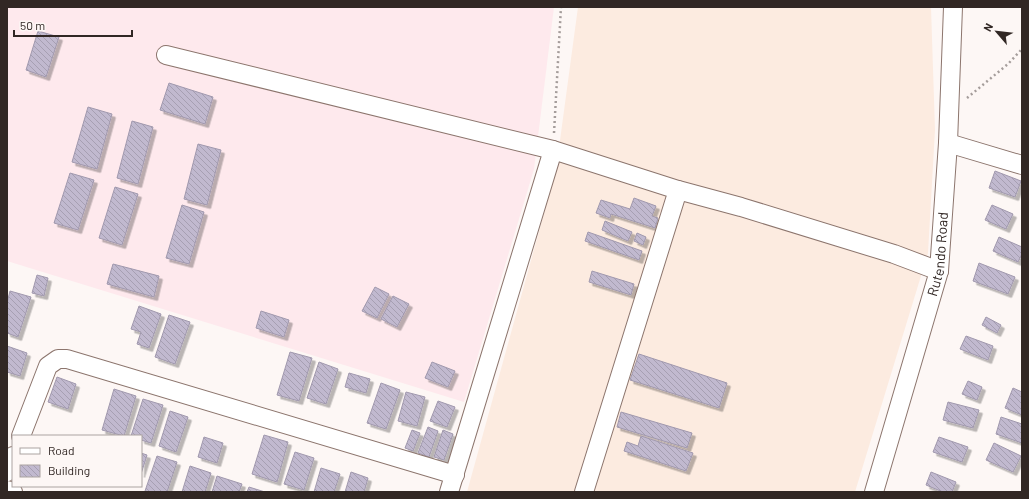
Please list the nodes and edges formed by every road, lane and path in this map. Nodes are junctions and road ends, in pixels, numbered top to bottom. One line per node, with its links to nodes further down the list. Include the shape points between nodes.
1 (561, 7): 7 (path)
2 (952, 7): 5 (street, Rutendo Road)
3 (1022, 49): 5 (path, via 1008,64)
4 (166, 55): 7 (street)
5 (948, 113): 6 (street, Rutendo Road)
6 (948, 143): 8 (street); 10 (street, Rutendo Road)
7 (553, 150): 9 (street); 14 (street)
8 (1022, 166)
9 (678, 190): 10 (street, via 886,251); 18 (street)
10 (939, 271): 19 (street, Rutendo Road)
11 (21, 435): 14 (street, via 48,366 58,359 67,359)
12 (12, 459): 13 (street)
13 (7, 472)
14 (455, 475): 17 (street)
15 (7, 490): 16 (street)
16 (13, 492)
17 (449, 492)
18 (584, 492)
19 (874, 492)

